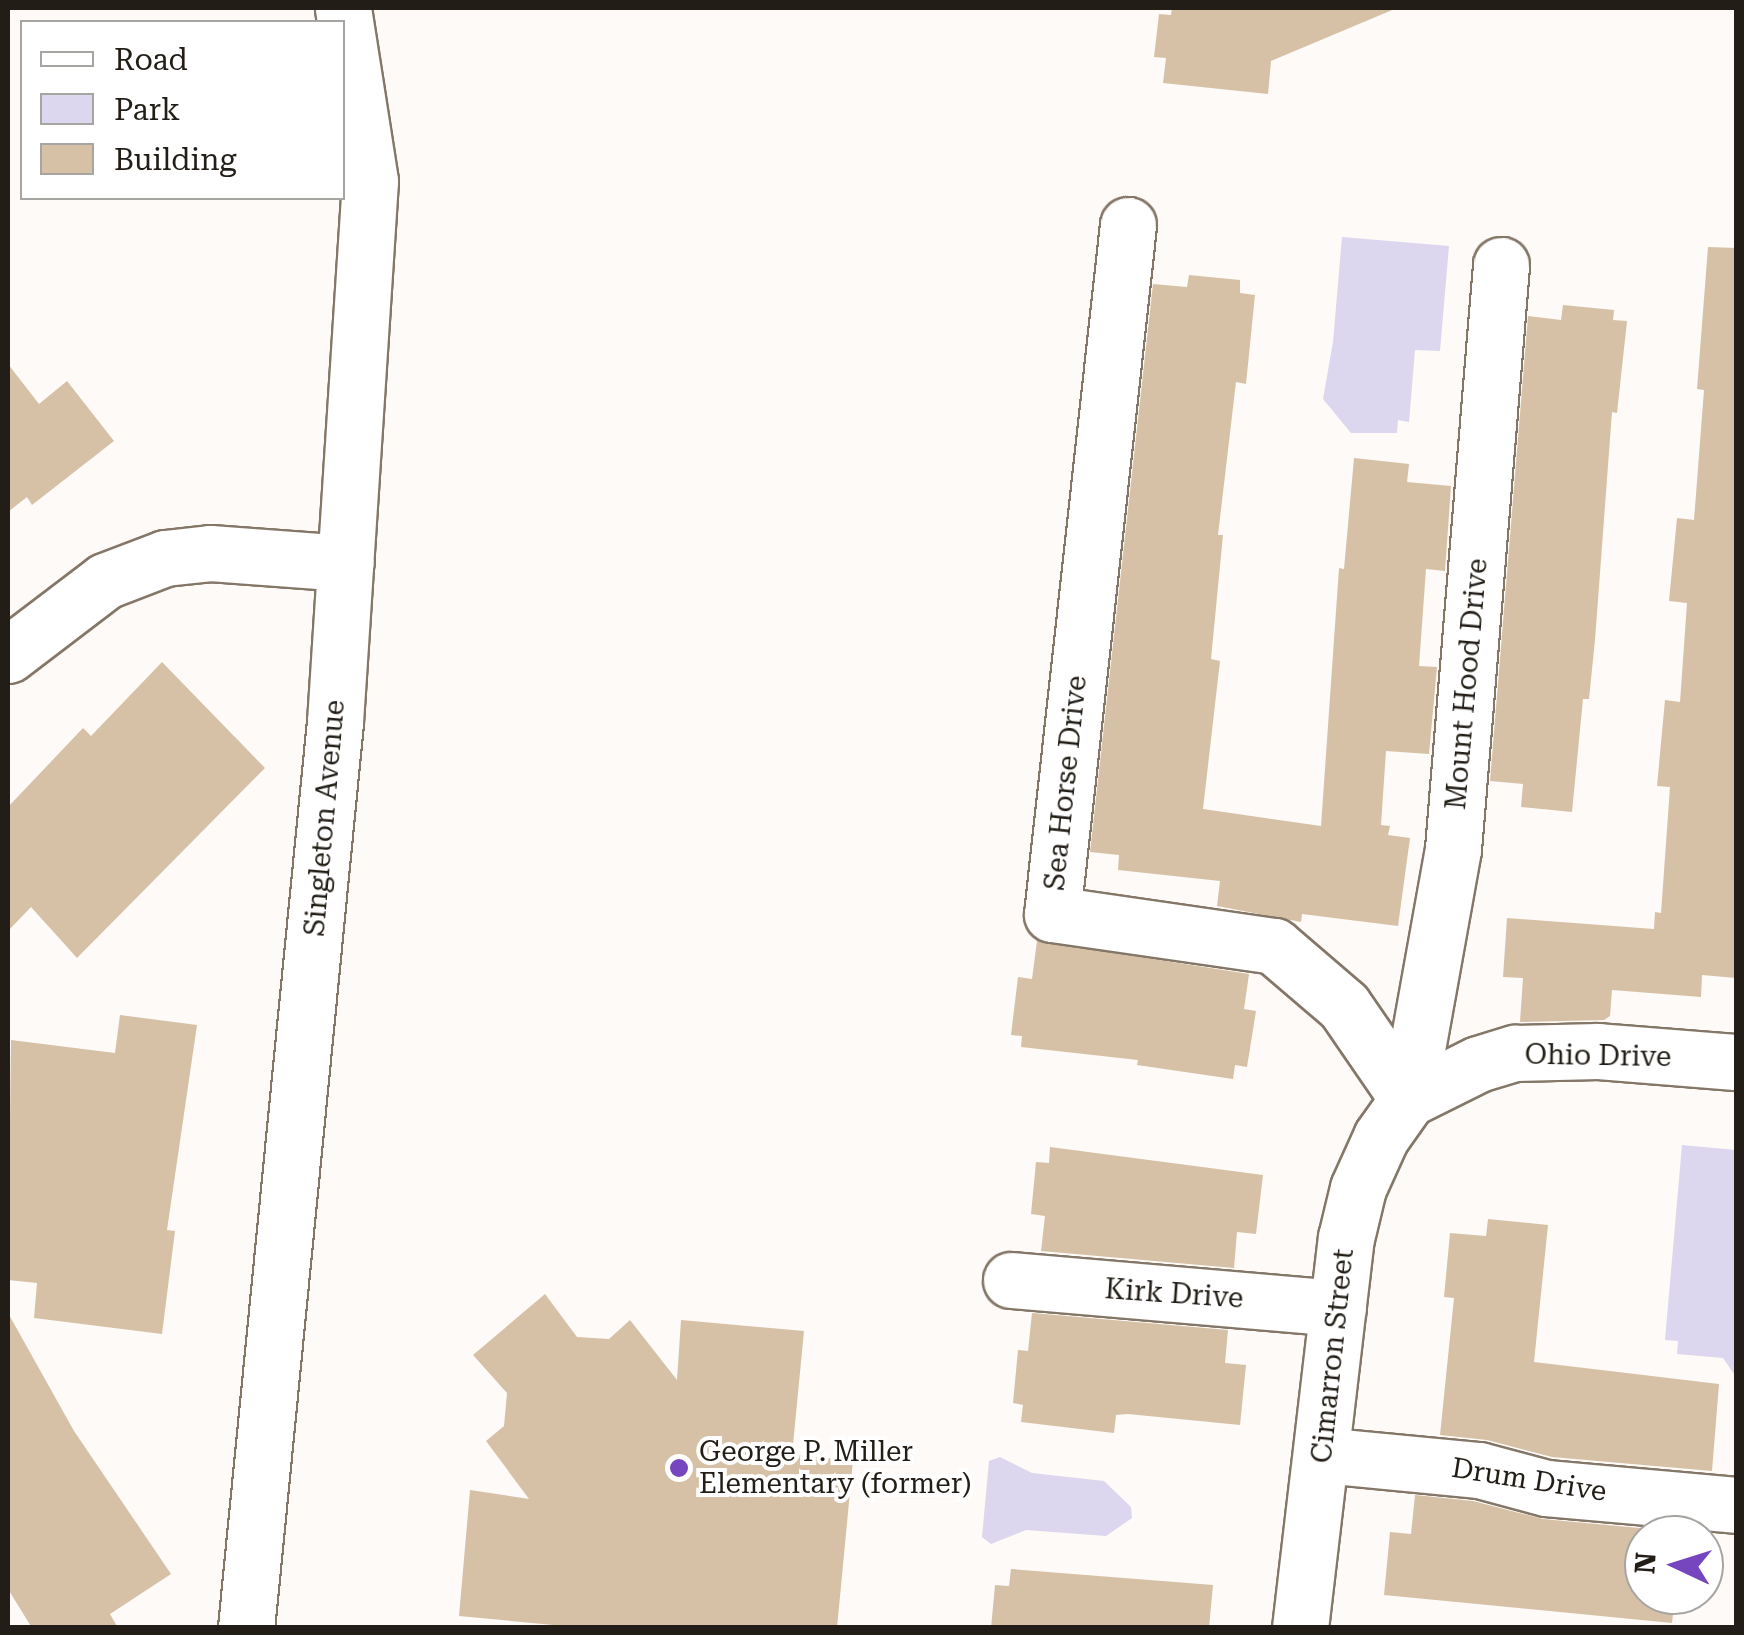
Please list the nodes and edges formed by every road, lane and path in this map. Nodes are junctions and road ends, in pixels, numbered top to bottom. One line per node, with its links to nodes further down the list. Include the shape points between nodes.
1 (345, 21): 4 (street, Singleton Avenue, via 370,181)
2 (1128, 226): 7 (street, Sea Horse Drive, via 1052,914 1274,946 1344,1006)
3 (1501, 265): 7 (street, Mount Hood Drive, via 1453,848)
4 (346, 563): 5 (street, via 210,553 165,558 104,581); 12 (street, Singleton Avenue)
5 (8, 655)
6 (1736, 1062): 7 (street, Ohio Drive, via 1598,1051 1515,1053)
7 (1408, 1099): 9 (street, Cimarron Street, via 1358,1188)
8 (1010, 1280): 9 (street, Kirk Drive)
9 (1338, 1308): 10 (street, Cimarron Street)
10 (1322, 1455): 11 (street, Drum Drive, via 1479,1470 1546,1488); 13 (street, Cimarron Street)
11 (1736, 1505)
12 (246, 1628)
13 (1300, 1628)

